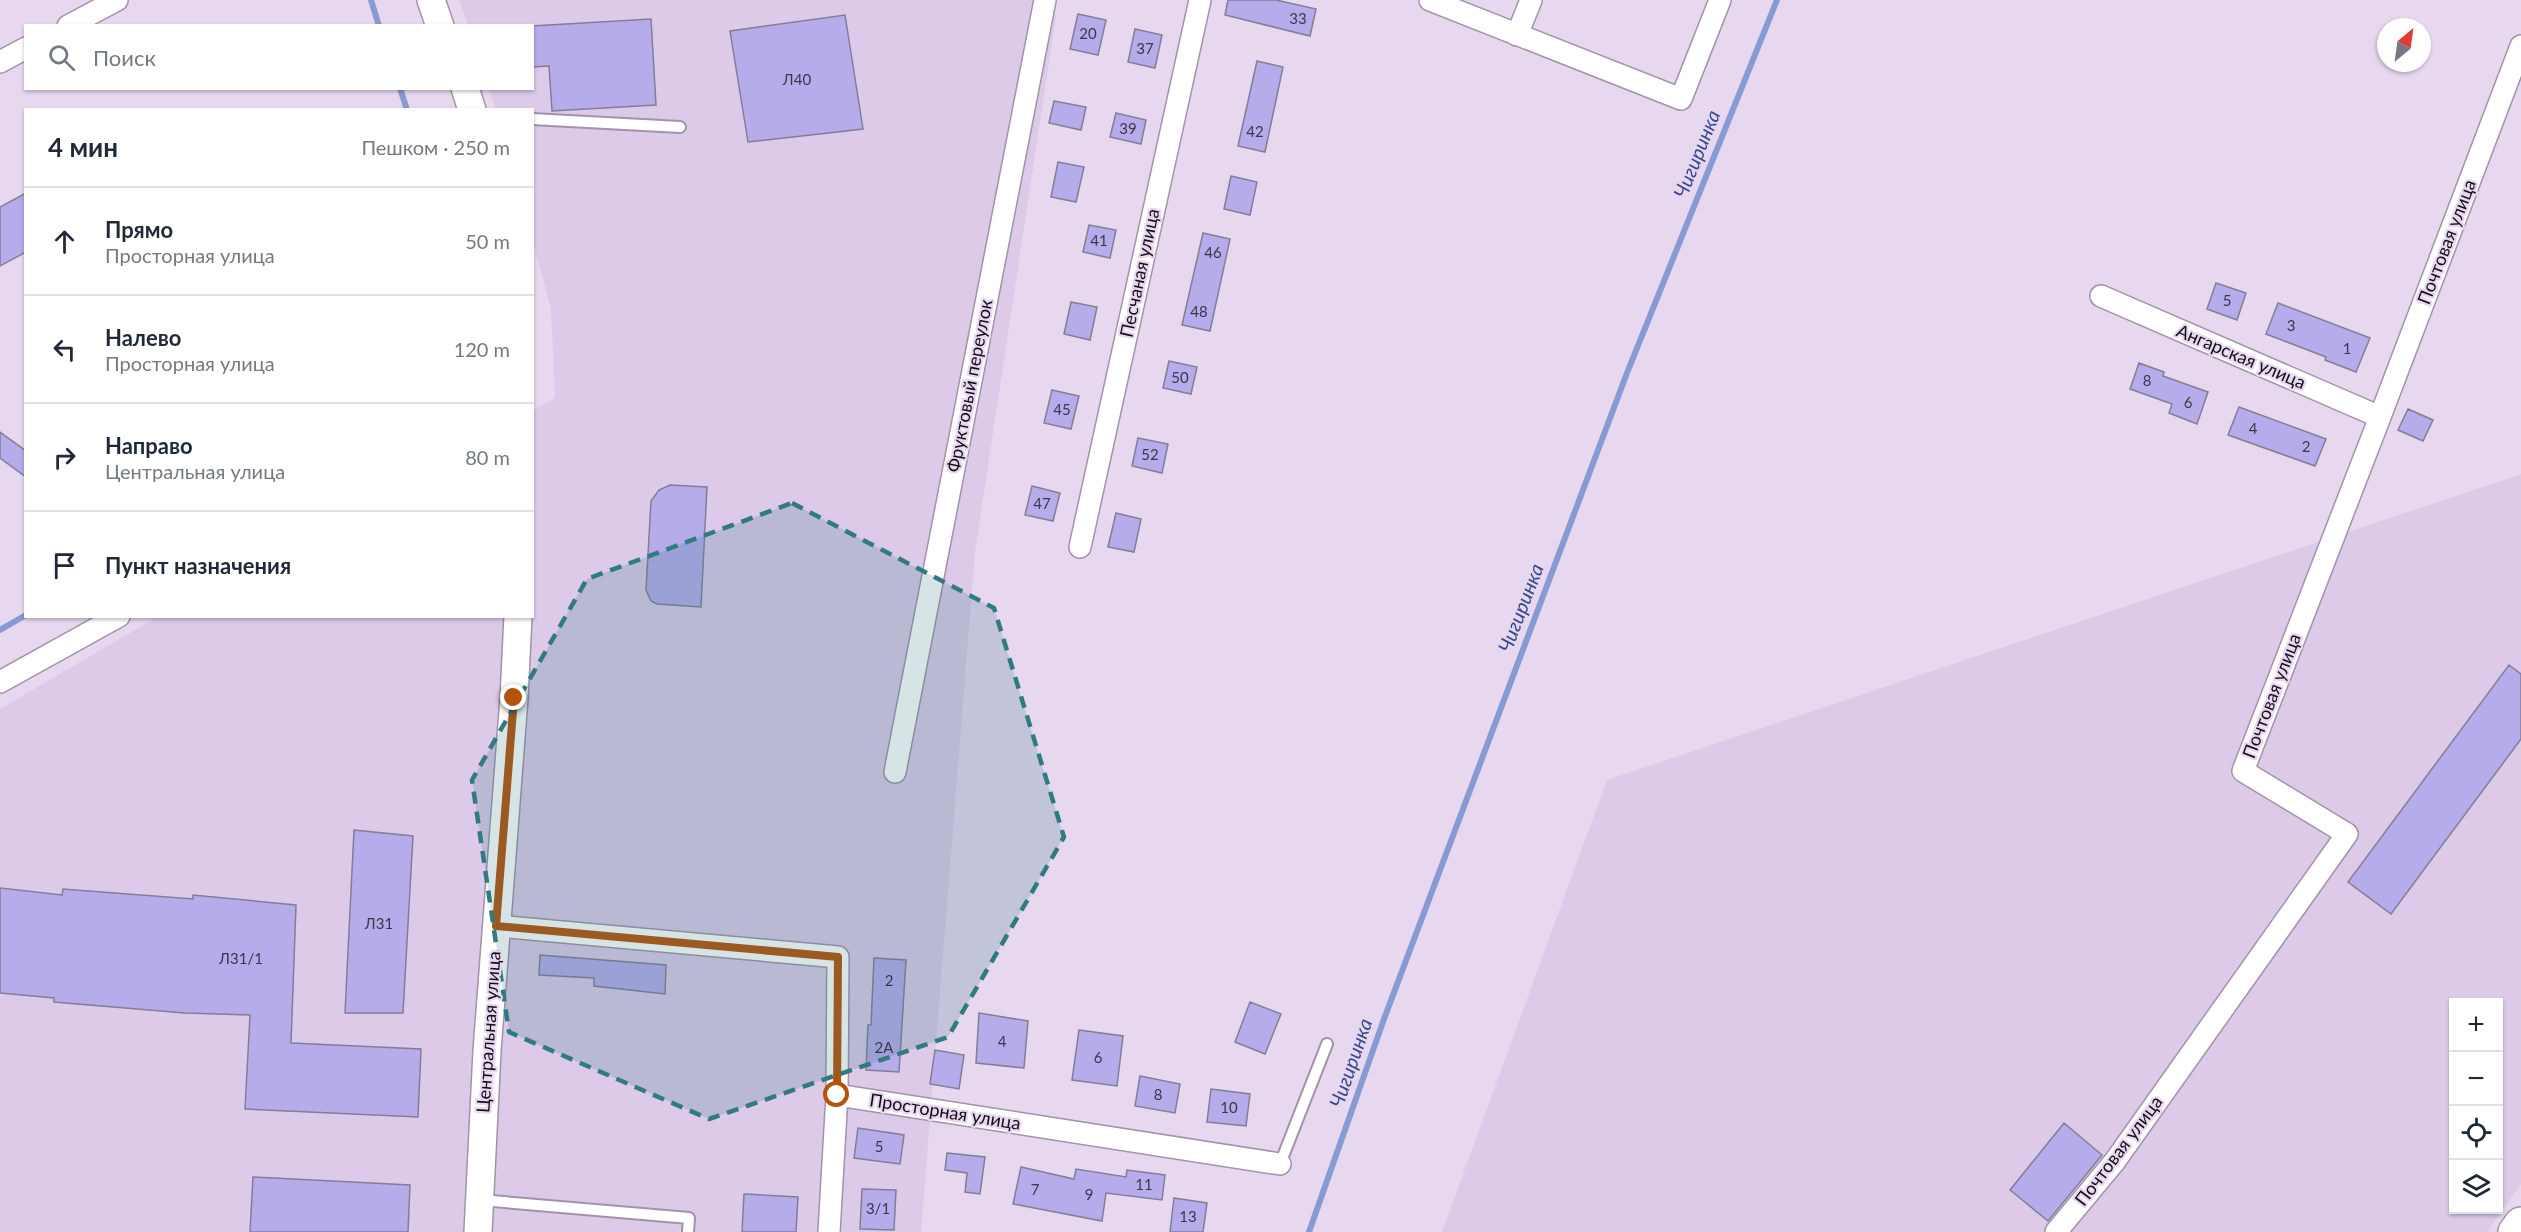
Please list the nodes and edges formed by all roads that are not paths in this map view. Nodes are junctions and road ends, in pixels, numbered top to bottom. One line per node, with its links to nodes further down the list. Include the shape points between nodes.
1 (117, 0): 8 (street)
2 (430, 0): 9 (street)
3 (1045, 0): 24 (street, Фруктовый переулок)
4 (1200, 0): 20 (street, Песчаная улица)
5 (1430, 0): 10 (street)
6 (1531, 0): 10 (street)
7 (1720, 0): 10 (street, via 1681,99)
8 (72, 24)
9 (439, 24)
10 (1517, 35)
11 (2521, 46): 19 (street, Почтовая улица)
12 (24, 49): 13 (street)
13 (0, 62)
14 (466, 90): 15 (street)
15 (471, 108)
16 (534, 119): 17 (lane)
17 (680, 127)
18 (2101, 296): 19 (street, Ангарская улица)
19 (2380, 417): 34 (street, Почтовая улица, via 2243,771 2347,834 2115,1161)
20 (1080, 547)
21 (115, 618): 23 (street)
22 (518, 618): 25 (street, Центральная улица)
23 (0, 682)
24 (895, 772)
25 (496, 926): 27 (street, via 838,957); 29 (street, Центральная улица)
26 (1327, 1044): 28 (lane)
27 (837, 1095): 28 (street, Просторная улица); 33 (street)
28 (1280, 1164)
29 (480, 1200): 31 (street, Центральная улица); 32 (lane, via 689,1218)
30 (2521, 1224): 35 (main road)
31 (478, 1232)
32 (688, 1232)
33 (829, 1232)
34 (2056, 1232)
35 (2515, 1232)

